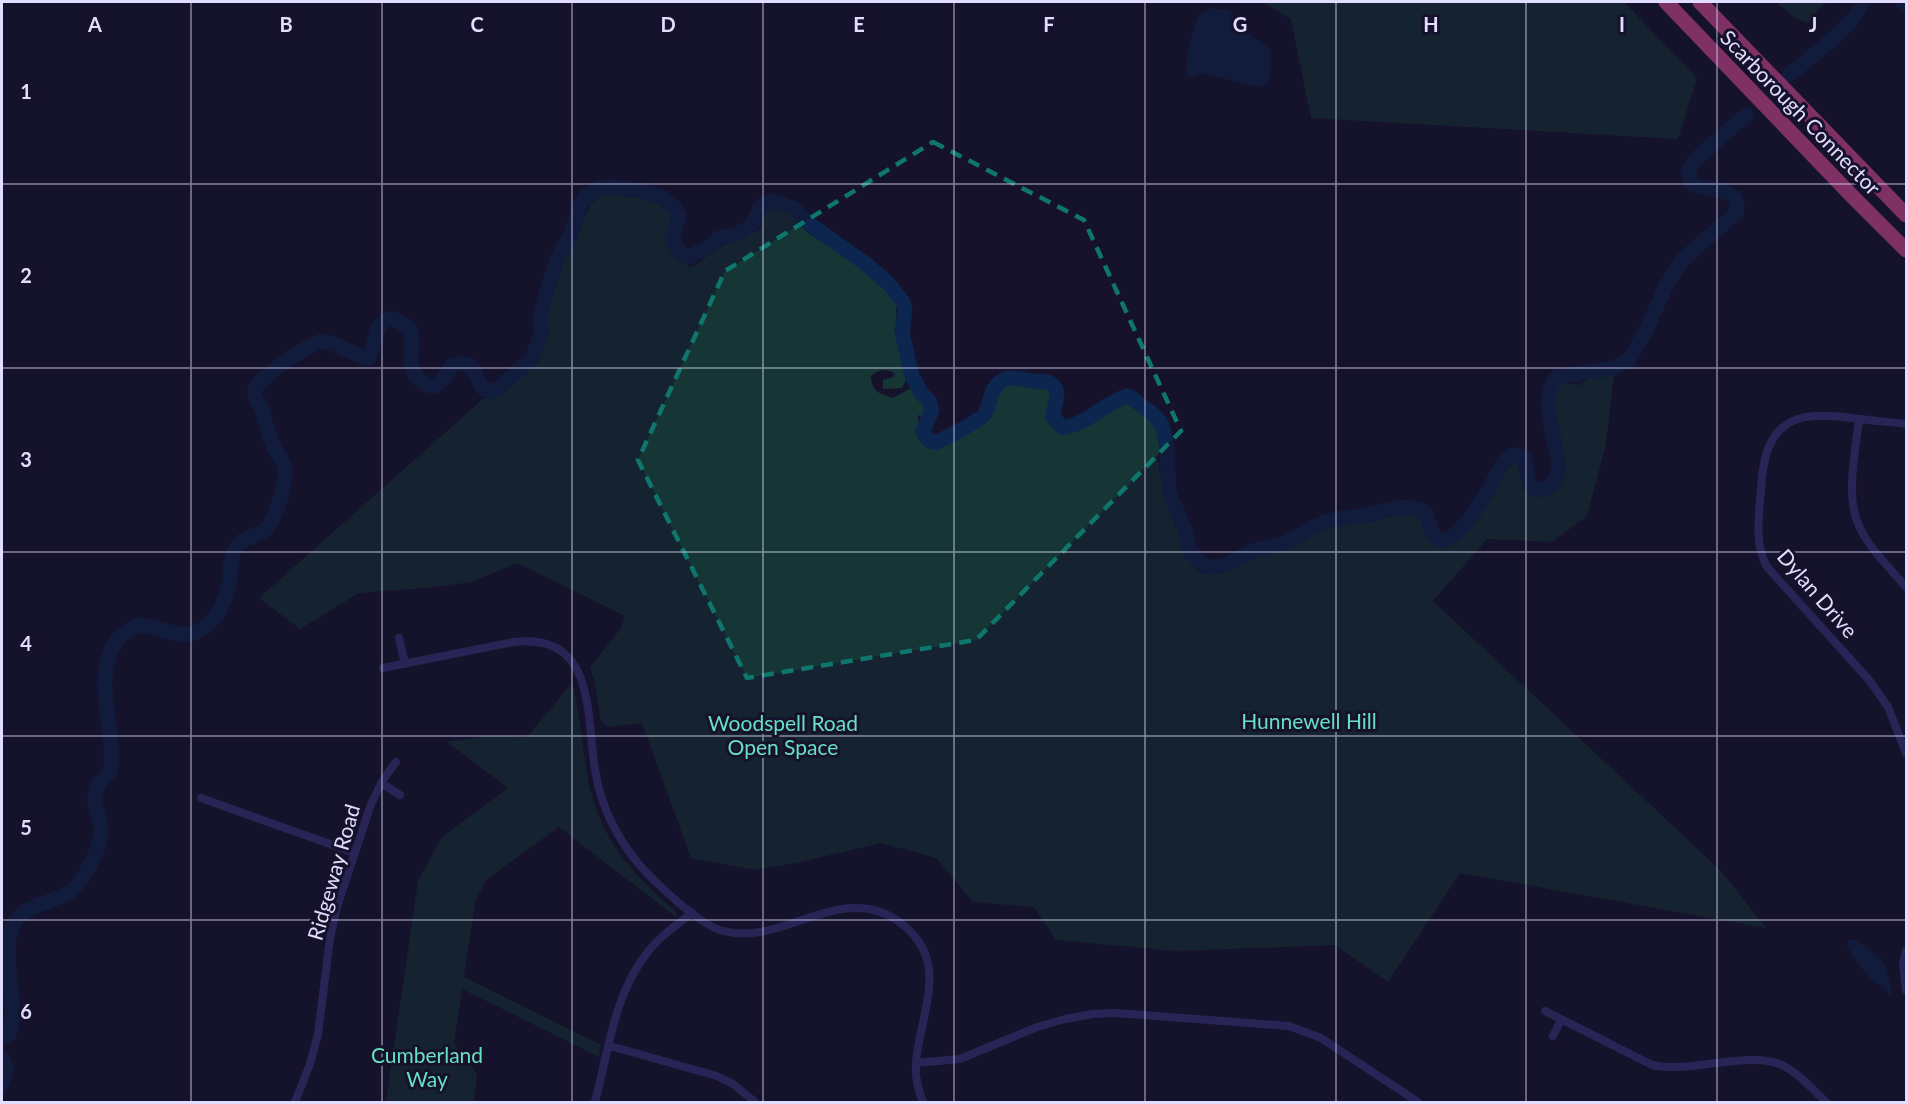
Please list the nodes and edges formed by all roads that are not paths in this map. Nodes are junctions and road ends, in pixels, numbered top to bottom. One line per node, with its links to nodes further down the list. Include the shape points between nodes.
1 (1666, 2): 4 (highway, Scarborough Connector)
2 (1700, 2): 3 (highway, Scarborough Connector)
3 (1906, 215)
4 (1906, 250)
5 (1859, 419): 6 (street, Dylan Drive); 7 (street, via 1854,514 1867,540); 11 (street, Dylan Drive, via 1810,415 1790,423 1774,438 1763,467 1758,538 1763,560 1772,574 1850,657 1882,698)
6 (1906, 424)
7 (1906, 588)
8 (399, 638): 9 (street)
9 (405, 664): 10 (street); 17 (street, via 527,641 562,652 581,676 596,776 612,824 635,859)
10 (383, 668)
11 (1906, 753)
12 (396, 762): 13 (street, Ridgeway Road)
13 (381, 783): 14 (street); 16 (street, Ridgeway Road)
14 (400, 795)
15 (201, 798): 16 (street)
16 (355, 853): 25 (street, Ridgeway Road, via 333,922 318,1034)
17 (692, 913): 23 (street, via 655,944 639,964 626,987); 24 (street, via 715,928 737,933 758,932 845,908 871,909 900,922 920,944 928,963 926,1005)
18 (1906, 951): 19 (street)
19 (1906, 990)
20 (1545, 1011): 21 (street)
21 (1561, 1020): 22 (street); 30 (street, via 1636,1059 1660,1067 1776,1062)
22 (1552, 1036)
23 (609, 1046): 26 (street); 27 (street, via 717,1076)
24 (915, 1063): 28 (street); 29 (street, via 960,1059 1023,1032 1079,1016 1116,1013 1192,1018 1305,1030)
25 (296, 1102)
26 (595, 1102)
27 (755, 1102)
28 (923, 1102)
29 (1418, 1102)
30 (1826, 1102)

